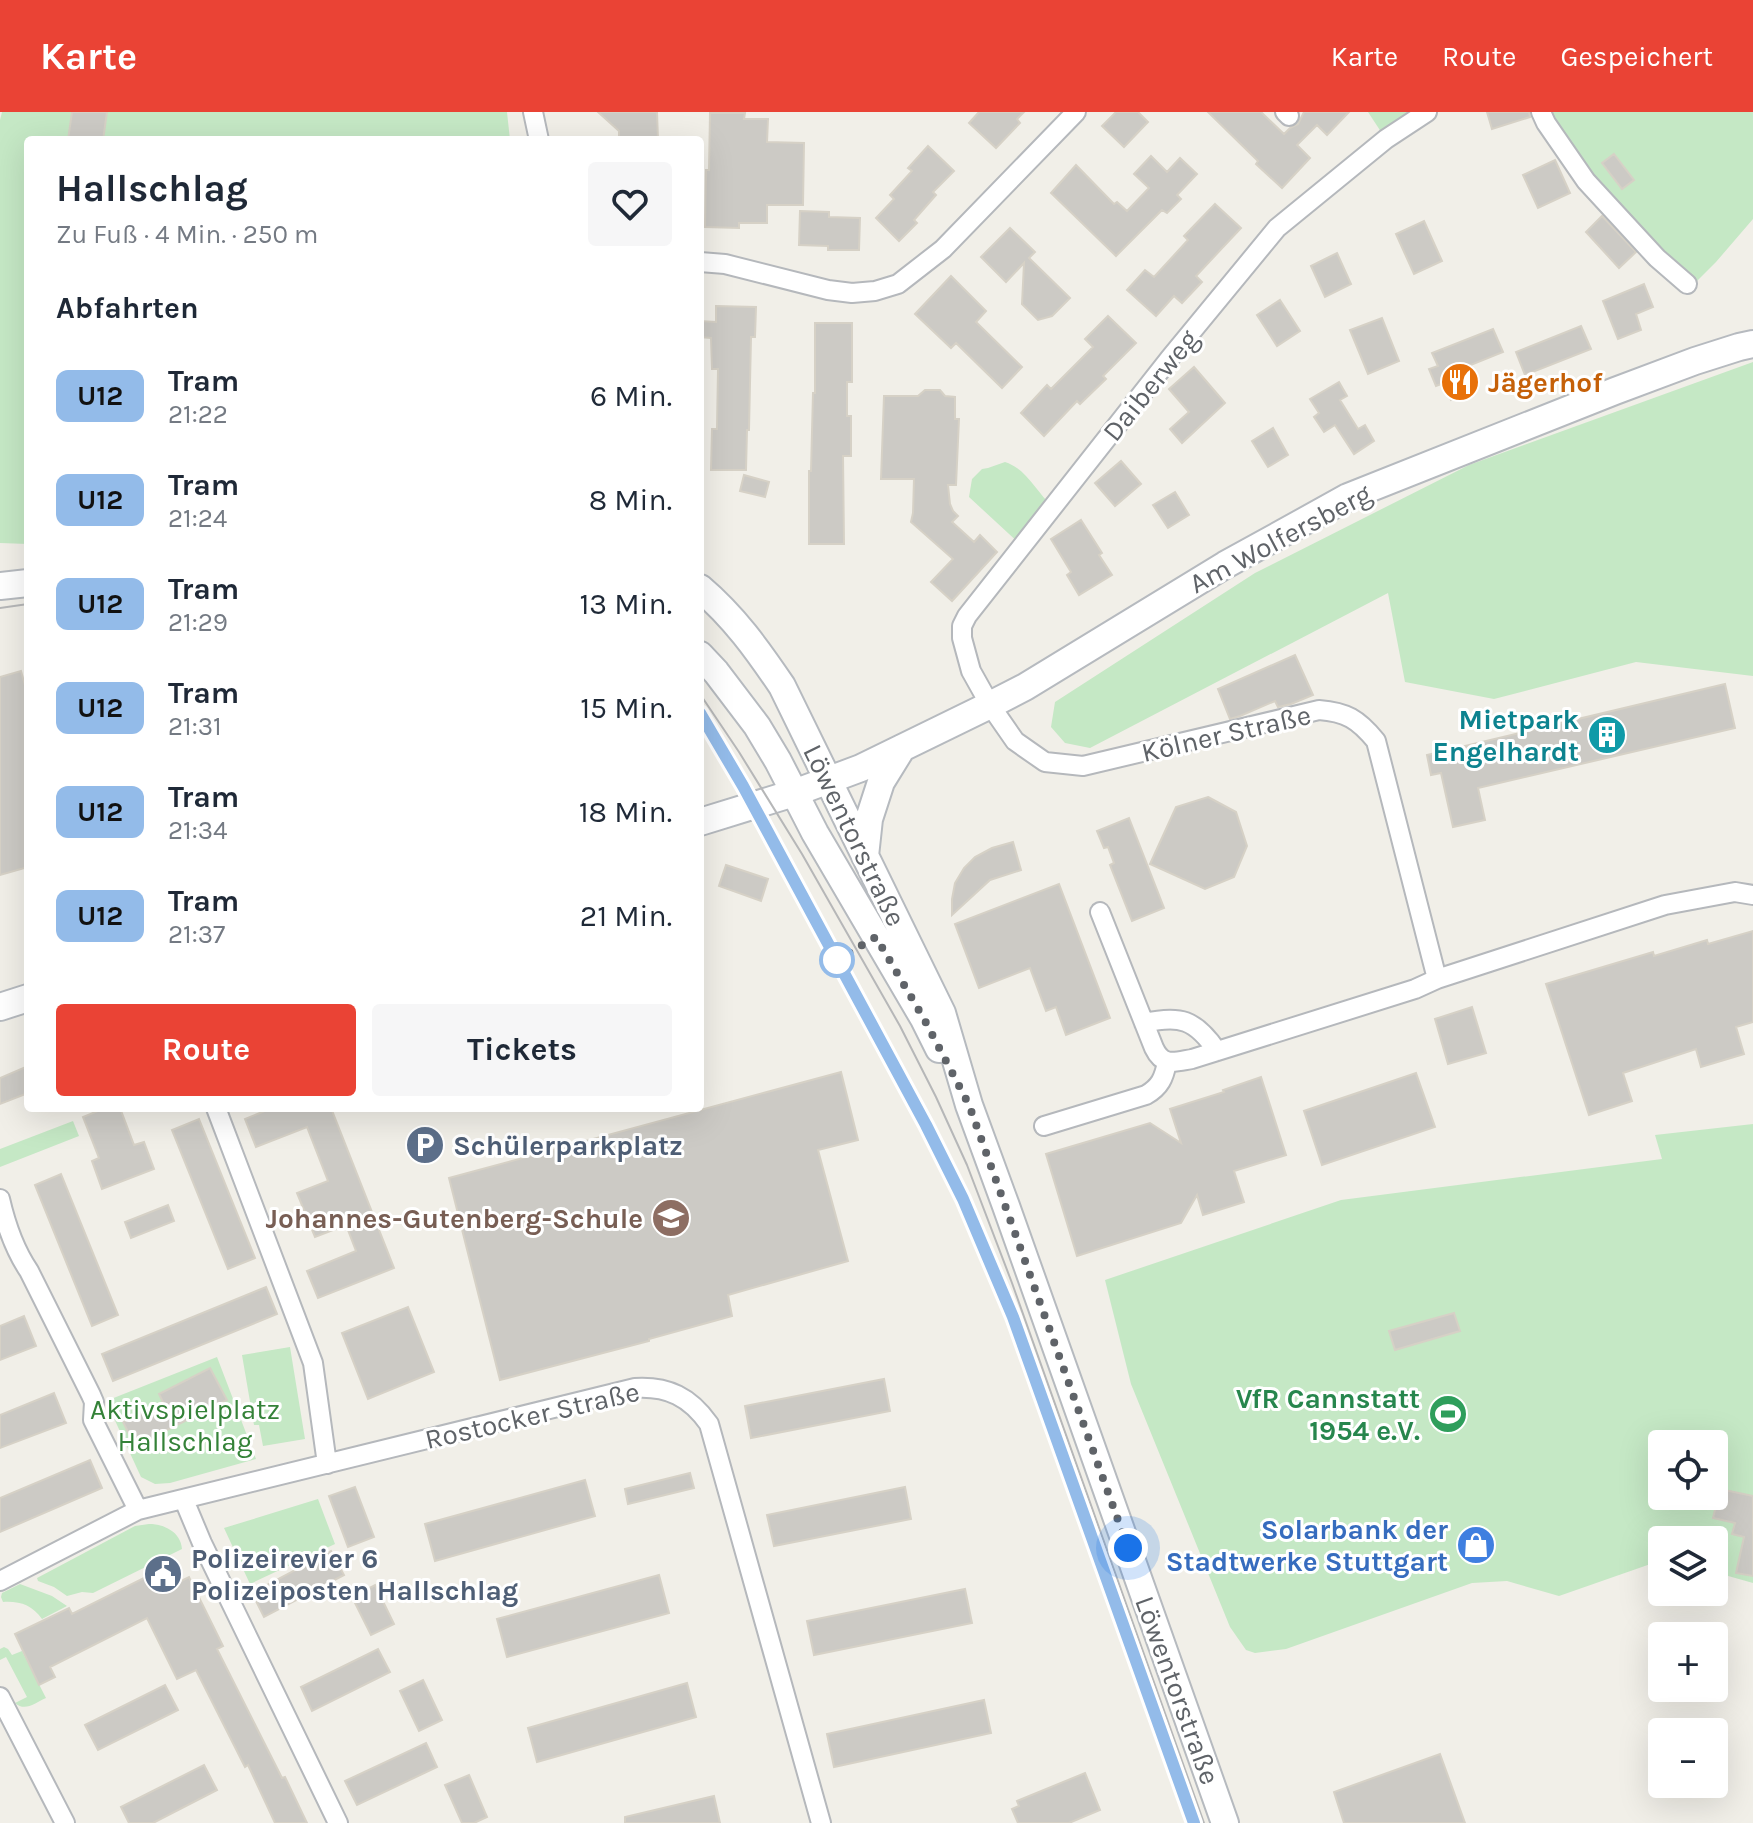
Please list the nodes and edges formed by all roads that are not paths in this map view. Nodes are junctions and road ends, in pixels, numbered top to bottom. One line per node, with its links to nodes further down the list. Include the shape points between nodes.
1 (533, 112): 5 (street)
2 (1076, 112): 6 (street, via 943,249 898,284 852,293)
3 (1427, 112): 13 (street, Daiberweg, via 1277,228 967,616 962,626 966,656)
4 (1541, 112): 7 (street, via 1586,181)
5 (538, 136)
6 (704, 262)
7 (1687, 284)
8 (1753, 344): 13 (main road, Am Wolfersberg, via 1695,361 1348,497)
9 (24, 583): 10 (main road)
10 (0, 586)
11 (704, 591): 15 (main road, Löwentorstraße, via 750,639 782,686)
12 (704, 659): 16 (main road, Löwentorstraße, via 750,717)
13 (990, 705): 14 (main road, Am Wolfersberg); 21 (street, Kölner Straße, via 1015,741 1045,762 1083,766 1319,710 1338,711 1362,723 1376,741)
14 (902, 747): 15 (main road, Am Wolfersberg); 18 (main road, via 881,782)
15 (829, 781): 16 (main road, Am Wolfersberg); 18 (main road, Löwentorstraße)
16 (794, 793): 17 (main road, Am Wolfersberg); 27 (main road, Löwentorstraße)
17 (704, 821)
18 (865, 856): 27 (main road, Löwentorstraße, via 942,1013)
19 (1753, 895): 21 (street, via 1735,892 1665,905)
20 (1100, 912): 24 (street)
21 (1437, 979): 25 (street)
22 (24, 999): 23 (main road)
23 (0, 1007)
24 (1144, 1023): 25 (street, via 1177,1019 1196,1027); 26 (street, via 1157,1055)
25 (1217, 1051): 26 (street)
26 (1167, 1062): 29 (street, via 1162,1081 1146,1095)
27 (969, 1105): 39 (main road, Löwentorstraße)
28 (218, 1112): 31 (street, via 313,1363)
29 (1044, 1126)
30 (0, 1199): 33 (street, via 19,1256 91,1395 93,1420)
31 (327, 1464): 32 (street, Rostocker Straße); 38 (street, Rostocker Straße, via 635,1388 653,1387 687,1400 709,1424)
32 (184, 1500): 33 (street, Rostocker Straße); 37 (street)
33 (138, 1510): 34 (street, Rostocker Straße)
34 (0, 1581)
35 (0, 1697): 36 (street)
36 (65, 1823)
37 (338, 1823)
38 (821, 1823)
39 (1225, 1823)

